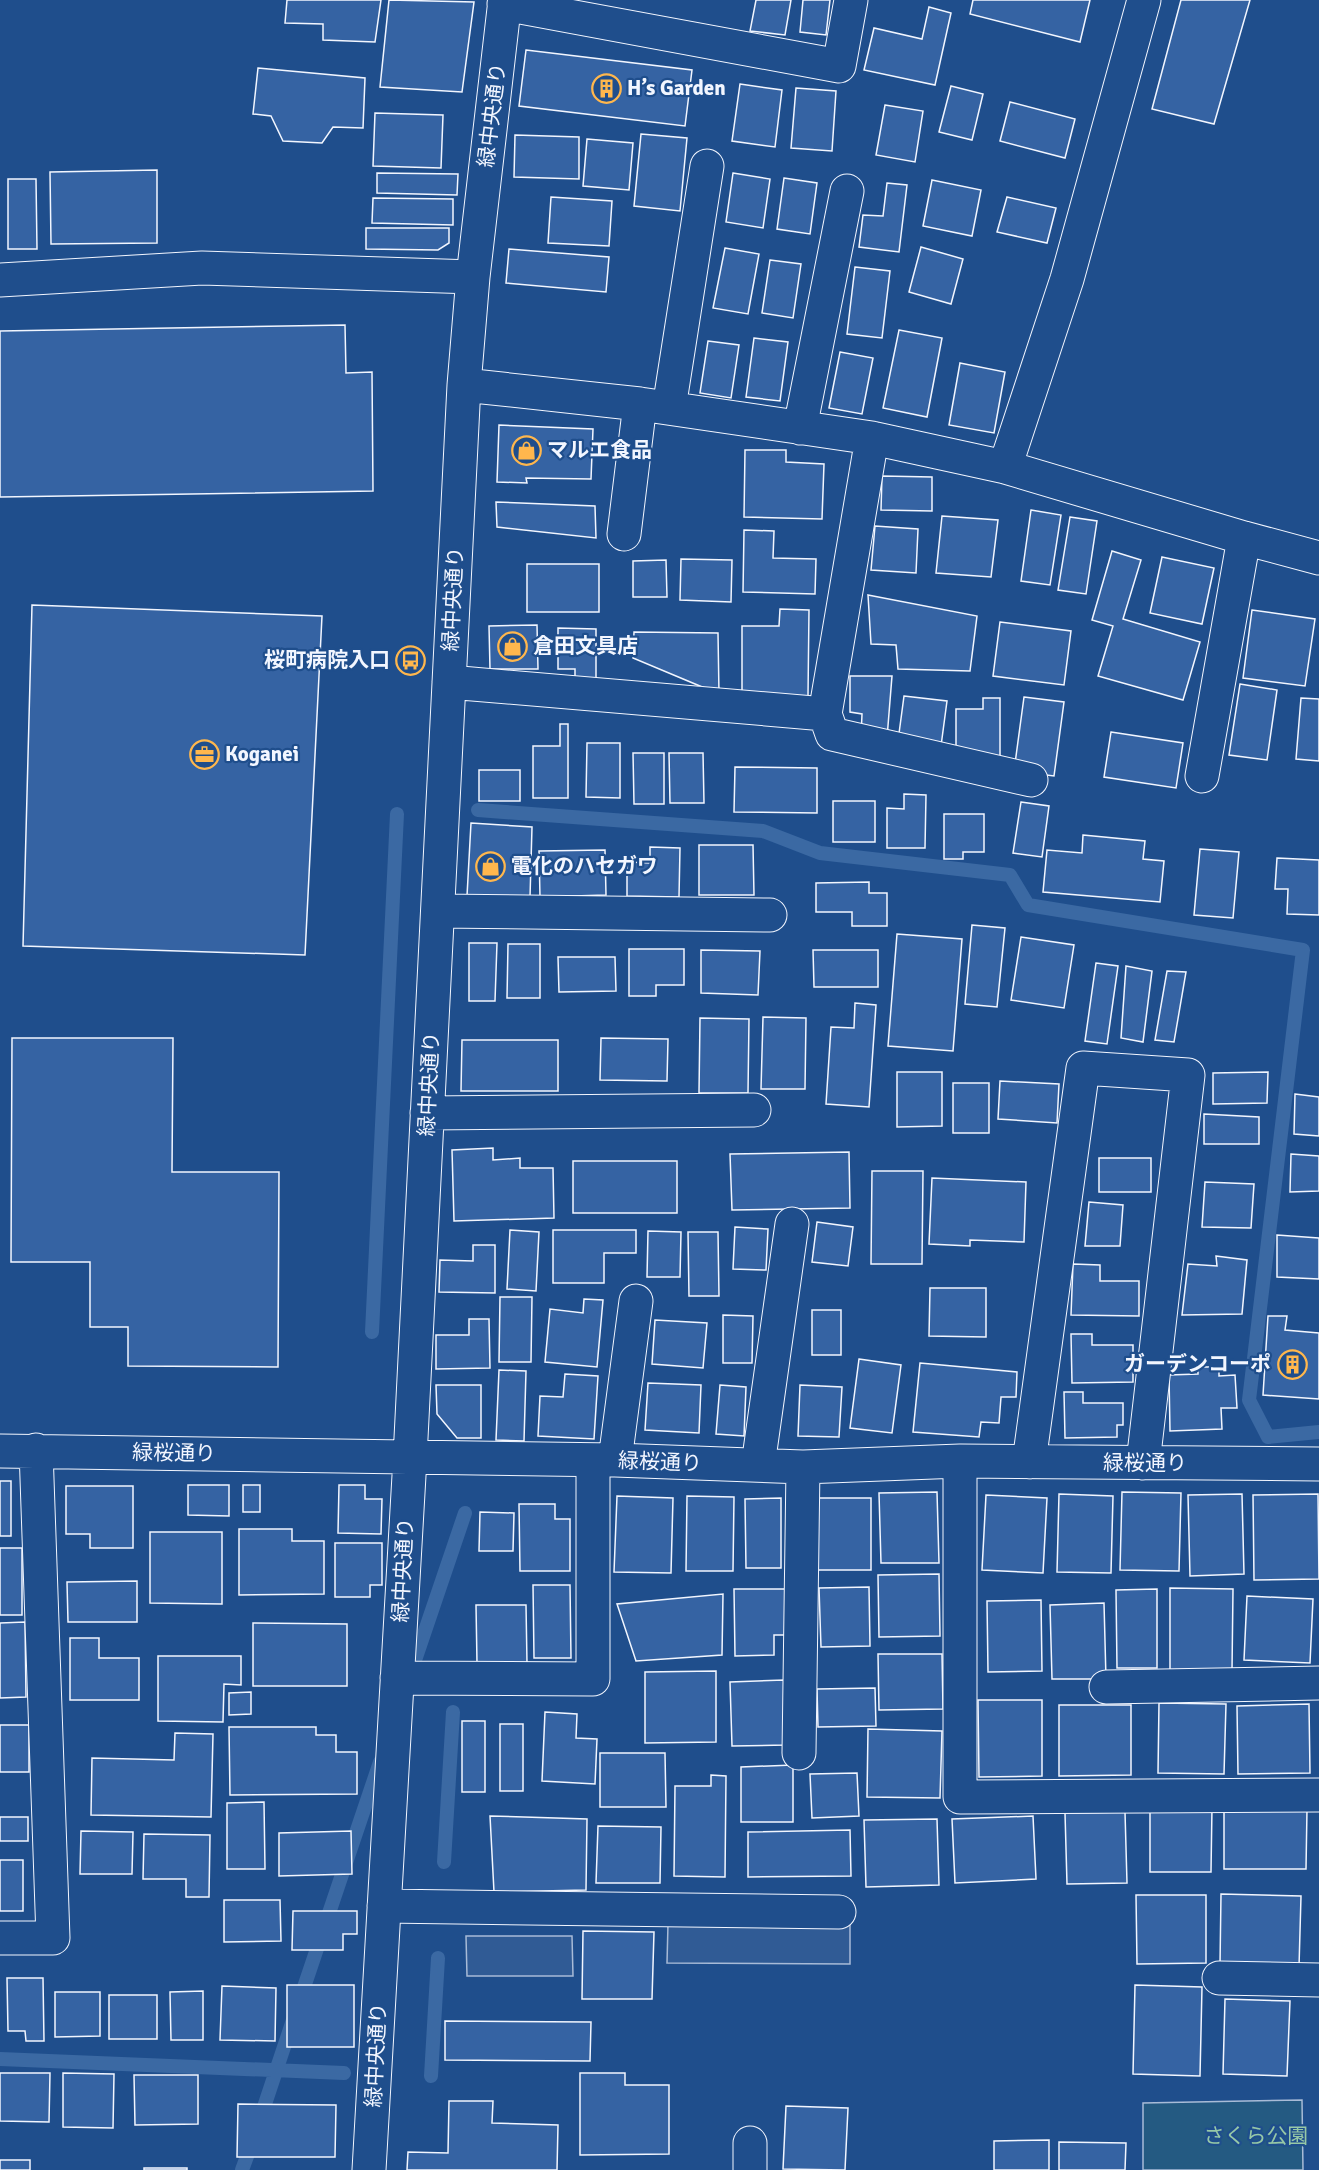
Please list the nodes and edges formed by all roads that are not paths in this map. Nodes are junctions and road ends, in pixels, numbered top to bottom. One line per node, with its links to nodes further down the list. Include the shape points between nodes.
1 (851, 0): 3 (street, via 839,66)
2 (1143, 0): 12 (street, via 1067,279)
3 (505, 2): 6 (street, 緑中央通り)
4 (708, 166): 9 (street)
5 (847, 191): 10 (street)
6 (473, 277): 7 (street, via 202,268); 8 (street, 緑中央通り)
7 (0, 280)
8 (464, 385): 9 (street); 16 (street, 緑中央通り)
9 (655, 406): 10 (street); 13 (street)
10 (800, 428): 11 (street)
11 (872, 438): 12 (street); 17 (street)
12 (1005, 467): 14 (street)
13 (624, 534)
14 (1244, 538): 15 (street); 18 (street)
15 (1319, 558)
16 (449, 682): 17 (street); 20 (street, 緑中央通り)
17 (825, 714): 19 (street, via 832,734)
18 (1202, 776)
19 (1031, 780)
20 (438, 912): 21 (street); 23 (street, 緑中央通り)
21 (770, 915)
22 (754, 1110): 23 (street)
23 (427, 1113): 28 (street, 緑中央通り)
24 (792, 1224): 34 (street)
25 (636, 1301): 29 (street)
26 (36, 1450): 27 (street, 緑桜通り); 28 (street, 緑桜通り); 43 (street, via 53,1938)
27 (0, 1451)
28 (410, 1458): 29 (street, 緑桜通り); 36 (street, 緑中央通り)
29 (604, 1460): 34 (street, 緑桜通り); 36 (street, via 593,1678)
30 (960, 1461): 31 (street, 緑桜通り); 35 (street, 緑桜通り); 40 (street, via 960,1797)
31 (1029, 1462): 32 (street, 緑桜通り); 32 (street, via 1083,1068 1188,1075)
32 (1143, 1463): 33 (street, 緑桜通り)
33 (1319, 1464)
34 (758, 1465): 35 (street, 緑桜通り)
35 (803, 1467): 39 (street)
36 (397, 1678): 41 (street, 緑中央通り)
37 (1319, 1683): 38 (street)
38 (1106, 1687)
39 (799, 1752)
40 (1319, 1795)
41 (384, 1906): 42 (street); 46 (street, 緑中央通り)
42 (839, 1912)
43 (0, 1938)
44 (1219, 1978): 45 (street)
45 (1319, 1980)
46 (369, 2170)

